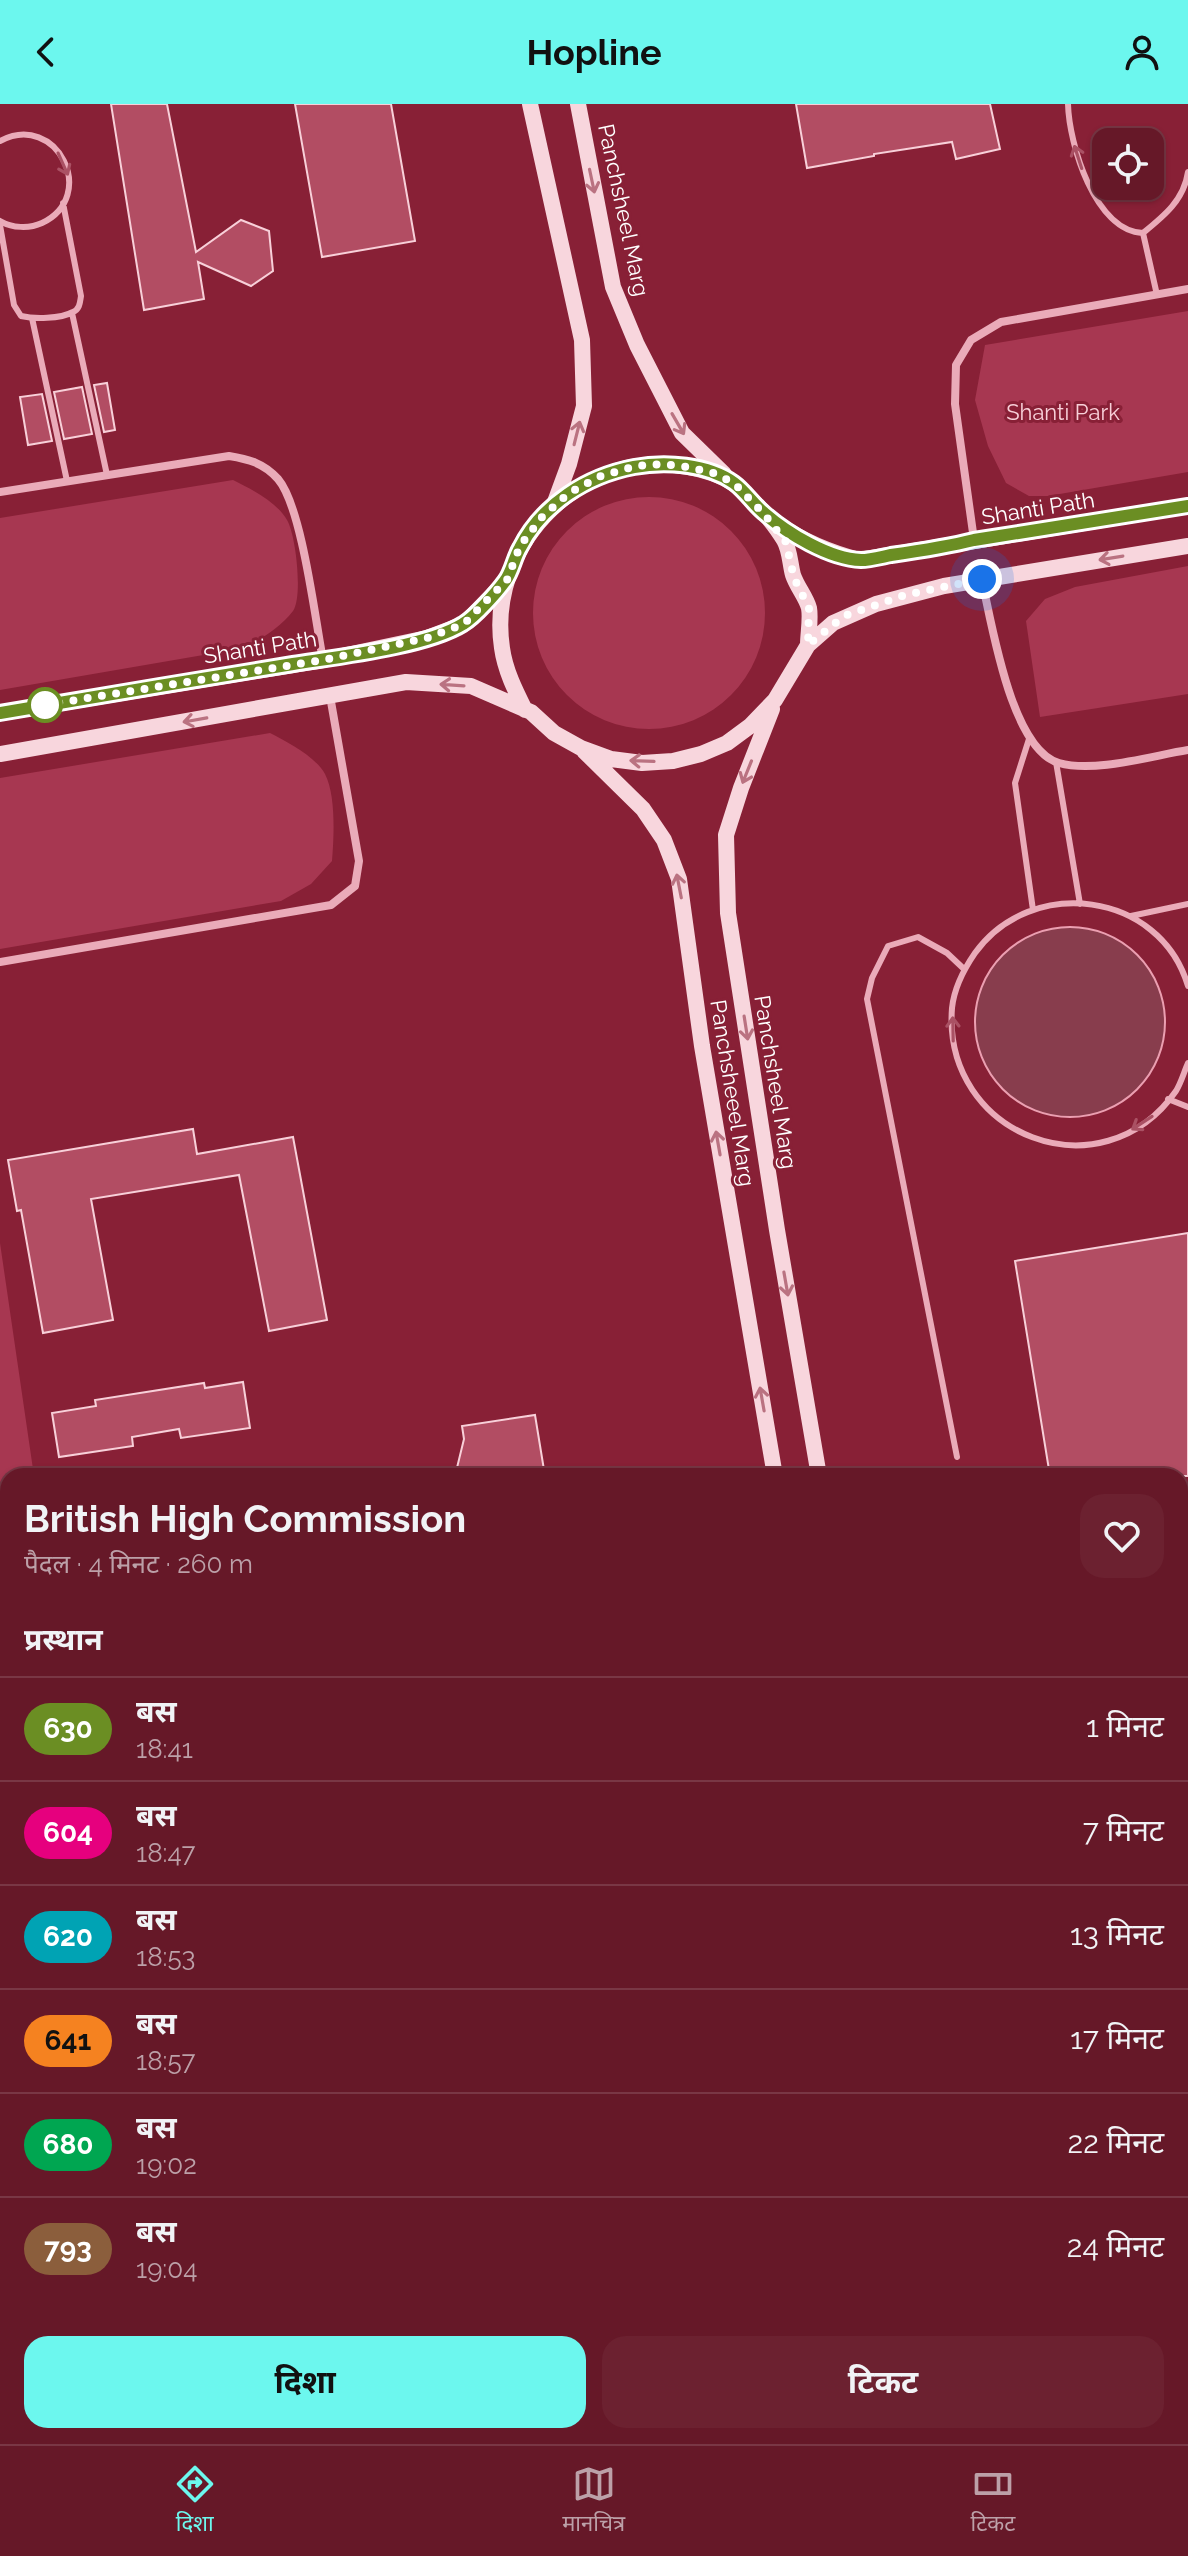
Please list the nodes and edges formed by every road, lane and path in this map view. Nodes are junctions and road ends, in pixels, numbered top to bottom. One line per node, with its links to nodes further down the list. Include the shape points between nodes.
1 (530, 104): 18 (main road, one-way to 1, via 584,406 582,340)
2 (578, 104): 15 (main road, Panchsheel Marg, one-way to 15, via 613,287 682,433)
3 (1068, 104): 8 (lane, one-way to 3, via 1125,229 1091,189 1078,160)
4 (0, 141): 6 (lane, one-way to 6, via 23,134 51,144 67,167 70,182)
5 (1188, 172): 8 (lane, via 1186,188 1165,216)
6 (63, 203): 7 (lane, via 36,226); 11 (lane, via 81,296)
7 (0, 223): 12 (lane, via 14,305 21,316)
8 (1143, 233): 10 (lane)
9 (1188, 289): 10 (street)
10 (1157, 295): 20 (street, via 1001,322 971,340 956,365 955,404)
11 (72, 313): 12 (lane); 13 (lane)
12 (32, 318): 14 (lane)
13 (107, 475): 14 (street); 25 (street, via 229,456 256,461 279,480 294,511)
14 (67, 481): 16 (street)
15 (734, 483): 18 (main road, via 688,467 636,466 601,476); 19 (main road, Panchsheel Marg)
16 (0, 492)
17 (1188, 506): 20 (main road, Shanti Path)
18 (553, 507): 23 (main road, via 520,546)
19 (764, 514): 20 (main road, Shanti Path, via 802,541 859,560); 24 (main road, via 786,542 794,578 809,608)
20 (974, 540)
21 (1188, 546): 22 (main road, one-way to 22)
22 (982, 579): 24 (main road, via 905,595 844,616); 30 (street, via 1009,693)
23 (507, 580): 25 (main road, Shanti Path, via 464,624 427,638); 28 (main road, via 500,613 502,647)
24 (808, 645): 27 (main road)
25 (323, 660): 29 (main road, Shanti Path)
26 (330, 696): 28 (main road, one-way to 26, via 471,686 406,682); 33 (main road, one-way to 33); 39 (street, via 359,861 355,886 331,905)
27 (775, 700): 31 (main road, one-way to 31, via 727,743 673,761 611,759); 47 (main road, Panchsheel Marg, one-way to 47, via 726,835 728,913)
28 (525, 710): 31 (main road)
29 (0, 713)
30 (1029, 739): 34 (street); 37 (lane, via 1015,783)
31 (581, 748): 46 (main road, Panchsheeel Marg, one-way to 31, via 679,879 664,840 643,809)
32 (1188, 750): 34 (street, via 1089,766)
33 (0, 754)
34 (1056, 762): 35 (lane)
35 (1080, 904): 37 (lane, via 1055,903); 38 (lane)
36 (1188, 904): 38 (lane)
37 (1033, 910): 40 (lane, via 987,938)
38 (1131, 916): 41 (lane, via 1162,940)
39 (0, 962)
40 (964, 969): 43 (lane, one-way to 40, via 1149,1121 1112,1141 1071,1147 1030,1139 994,1117 967,1084 953,1045 952,1006); 45 (lane, via 918,937 888,946 867,999)
41 (1188, 986)
42 (1188, 1063): 43 (lane)
43 (1168, 1099): 44 (lane)
44 (1188, 1107)
45 (957, 1457)
46 (774, 1468)
47 (818, 1468)

